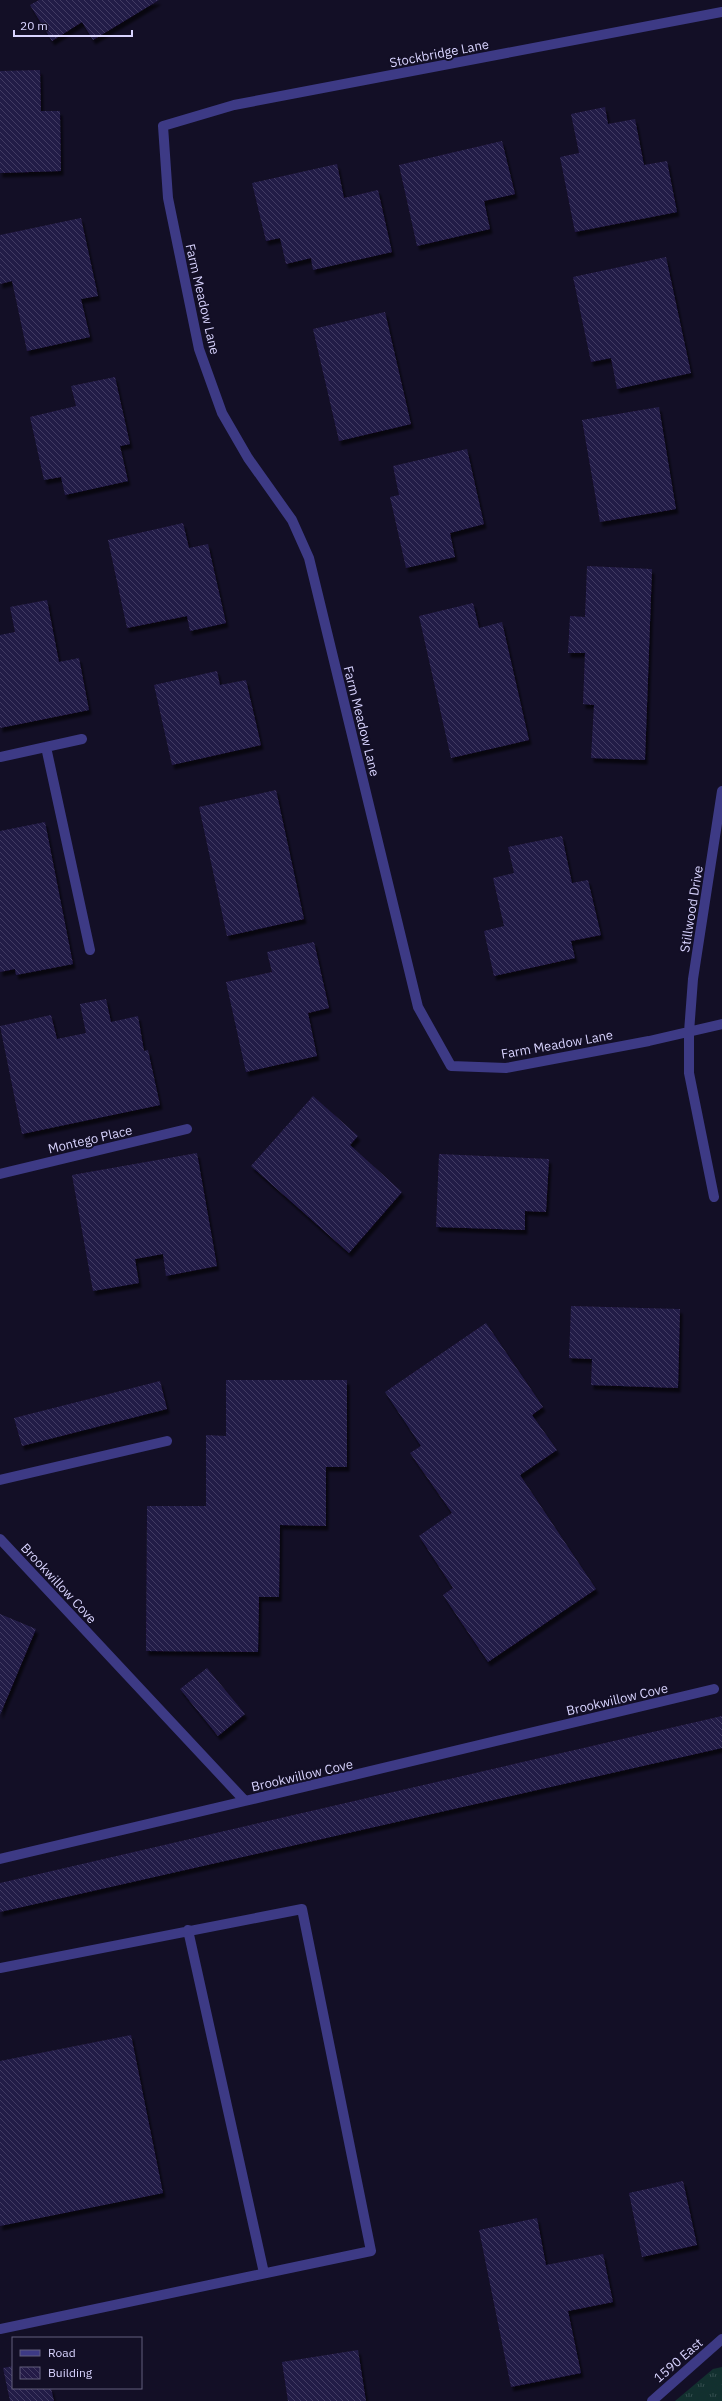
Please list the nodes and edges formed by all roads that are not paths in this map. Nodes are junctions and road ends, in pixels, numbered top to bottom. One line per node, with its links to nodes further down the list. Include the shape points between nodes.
1 (722, 12): 2 (street, Stockbridge Lane, via 234,105)
2 (163, 126): 9 (street, Farm Meadow Lane, via 168,198 198,349 222,413 248,458 292,520 309,558 418,1007 451,1066 506,1068 649,1042)
3 (82, 739): 4 (street)
4 (46, 747): 5 (street); 7 (street)
5 (0, 757)
6 (722, 791): 9 (street, Stillwood Drive, via 693,979)
7 (90, 950)
8 (722, 1024): 9 (street, Farm Meadow Lane)
9 (689, 1032): 12 (street, Stillwood Drive, via 689,1073)
10 (187, 1129): 11 (street, Montego Place)
11 (0, 1174)
12 (714, 1197)
13 (167, 1441): 14 (street)
14 (0, 1480)
15 (0, 1539): 17 (street, Brookwillow Cove)
16 (714, 1689): 17 (street, Brookwillow Cove)
17 (245, 1801): 18 (street)
18 (0, 1859)
19 (188, 1930): 20 (street); 21 (street); 21 (street, via 302,1909 371,2251)
20 (0, 1968)
21 (264, 2273): 22 (street)
22 (0, 2329)
23 (722, 2339): 24 (street, 1590 East)
24 (652, 2401)

